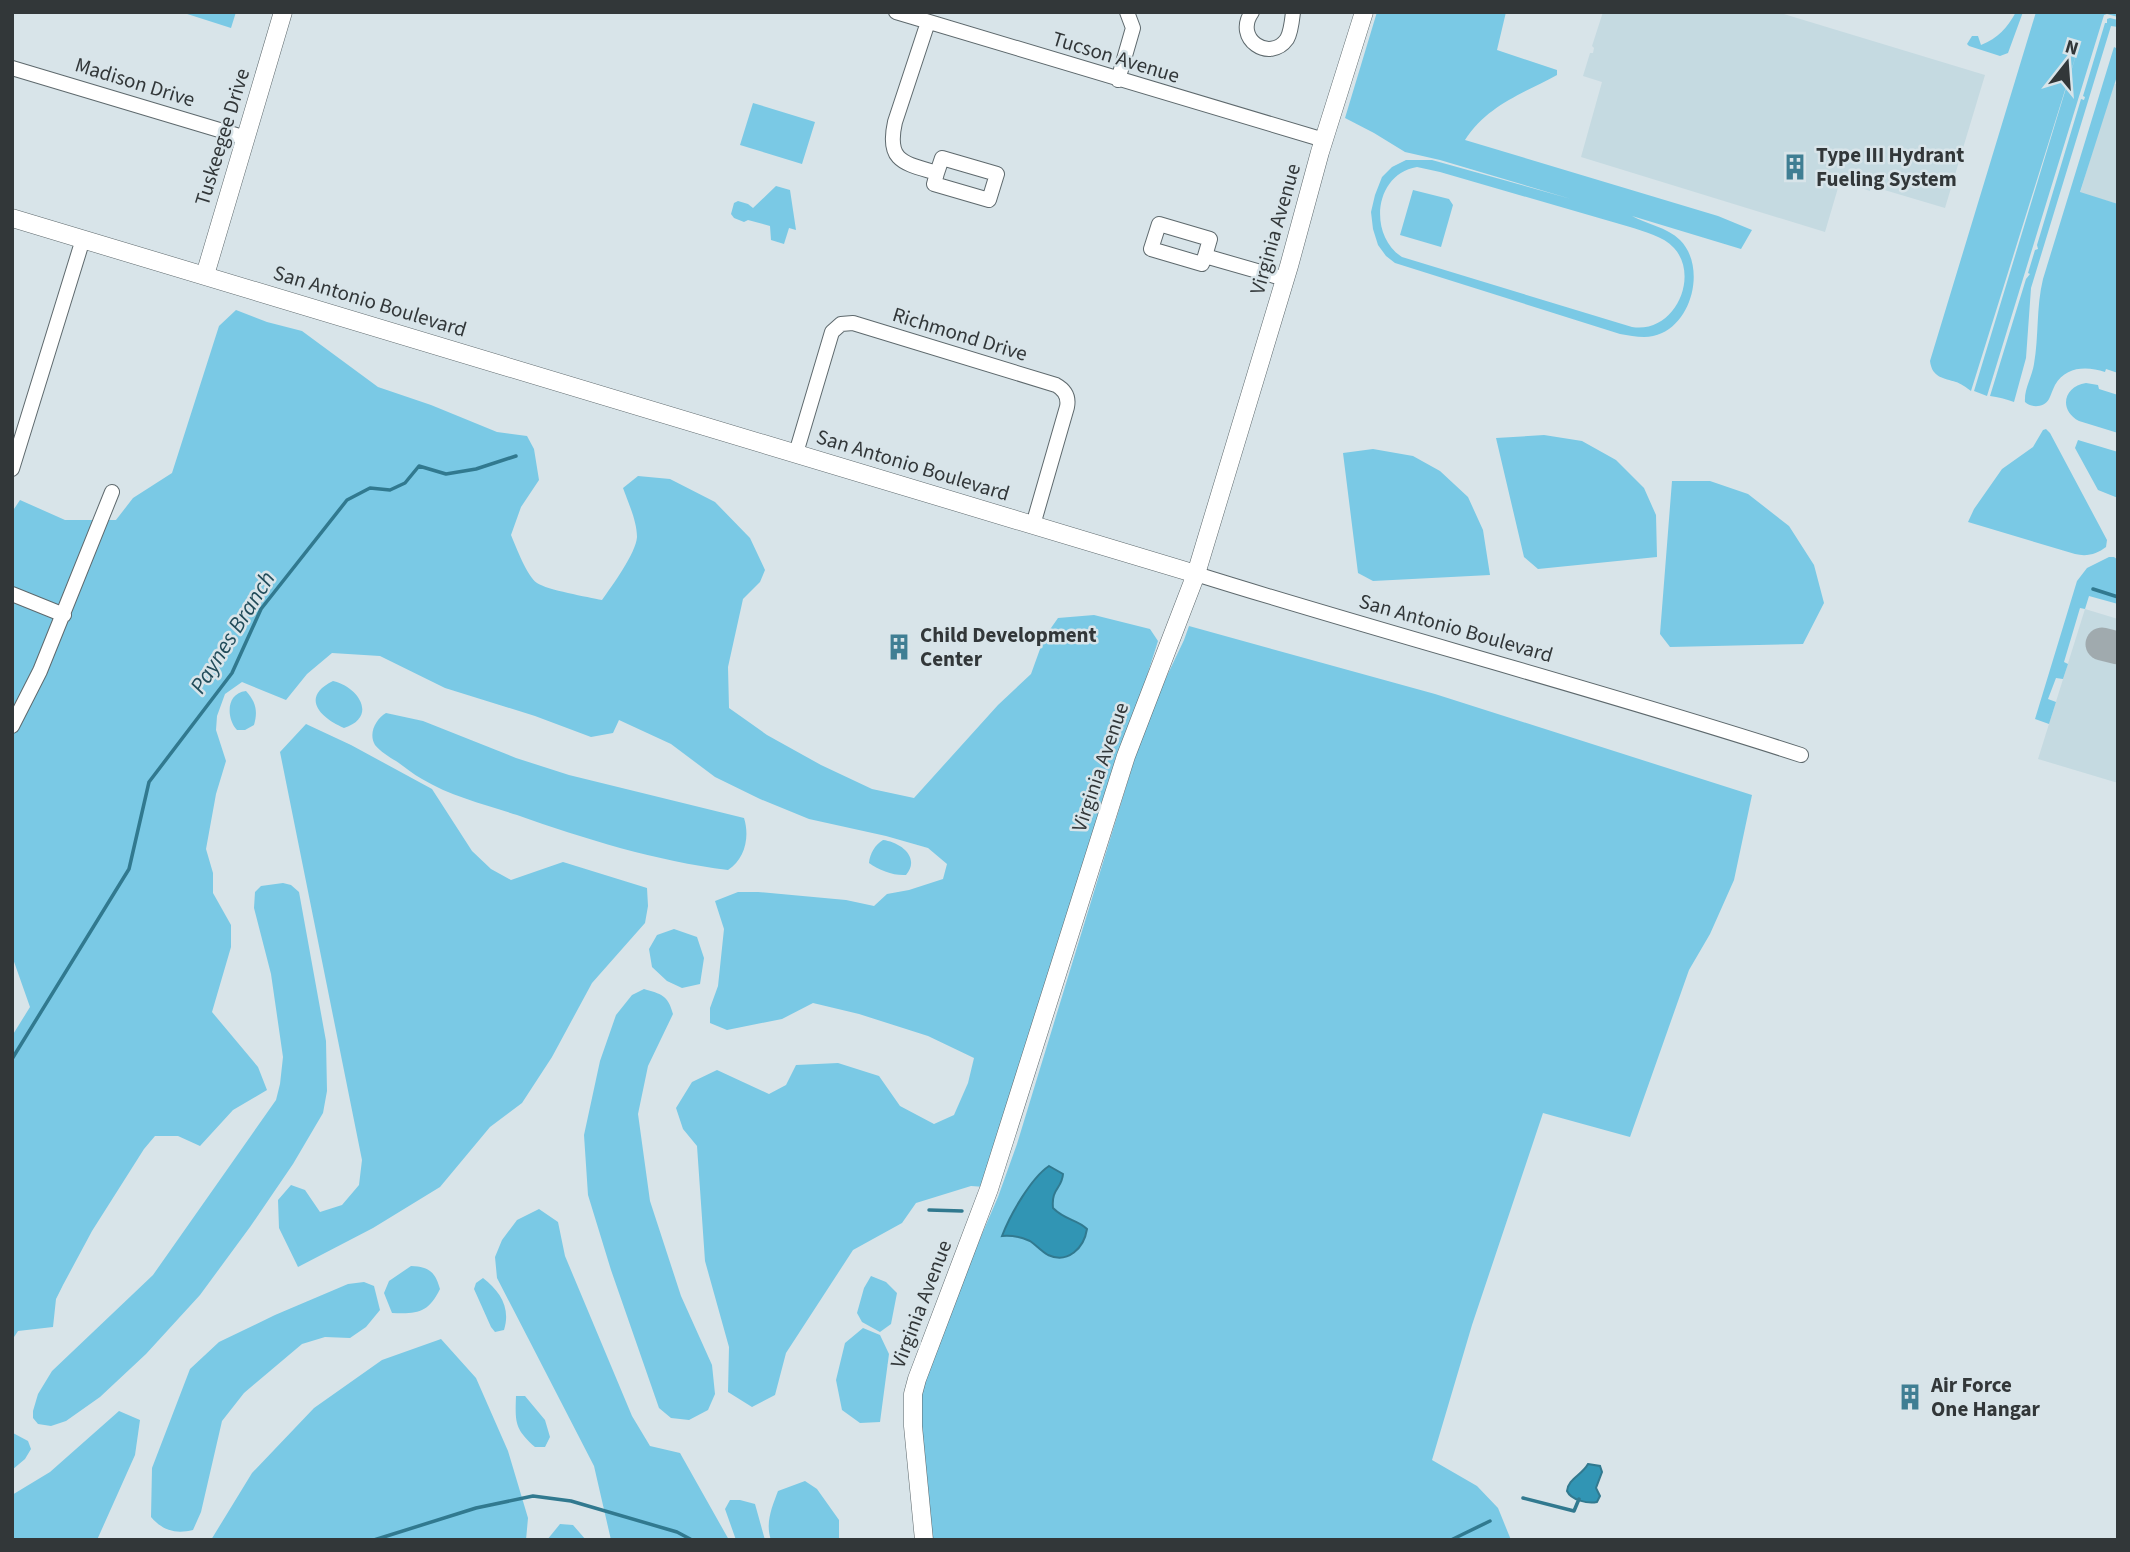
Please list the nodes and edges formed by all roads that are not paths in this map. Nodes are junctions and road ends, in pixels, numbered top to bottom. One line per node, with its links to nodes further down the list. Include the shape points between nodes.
1 (283, 12): 10 (street, Tuskeegee Drive)
2 (896, 12): 7 (street, Tucson Avenue)
3 (1127, 12): 9 (street, via 1133,28)
4 (1252, 12): 5 (street, via 1246,26 1248,37 1258,47 1271,49 1287,39)
5 (1293, 12)
6 (1364, 12): 11 (street, Virginia Avenue)
7 (928, 22): 9 (street, Tucson Avenue); 12 (street, via 892,144 905,162)
8 (12, 68): 10 (street, Madison Drive)
9 (1118, 80): 11 (street, Tucson Avenue)
10 (246, 138): 16 (street, Tuskeegee Drive)
11 (1324, 140): 17 (street, Virginia Avenue)
12 (937, 173)
13 (12, 218): 14 (street, San Antonio Boulevard)
14 (83, 239): 16 (street, San Antonio Boulevard); 19 (street)
15 (1205, 256): 17 (street)
16 (205, 275): 18 (street, San Antonio Boulevard)
17 (1285, 279): 22 (street, Virginia Avenue)
18 (796, 453): 21 (street, San Antonio Boulevard); 21 (street, Richmond Drive, via 832,332 841,324 853,323 1065,391 1067,407)
19 (12, 469)
20 (112, 492): 24 (street)
21 (1033, 525): 22 (street, San Antonio Boulevard)
22 (1196, 574): 26 (street, San Antonio Boulevard); 27 (street, Virginia Avenue, via 1126,756 989,1189 916,1379 913,1426)
23 (12, 594): 24 (street)
24 (64, 615): 25 (street)
25 (12, 726)
26 (1801, 755)
27 (924, 1540)

